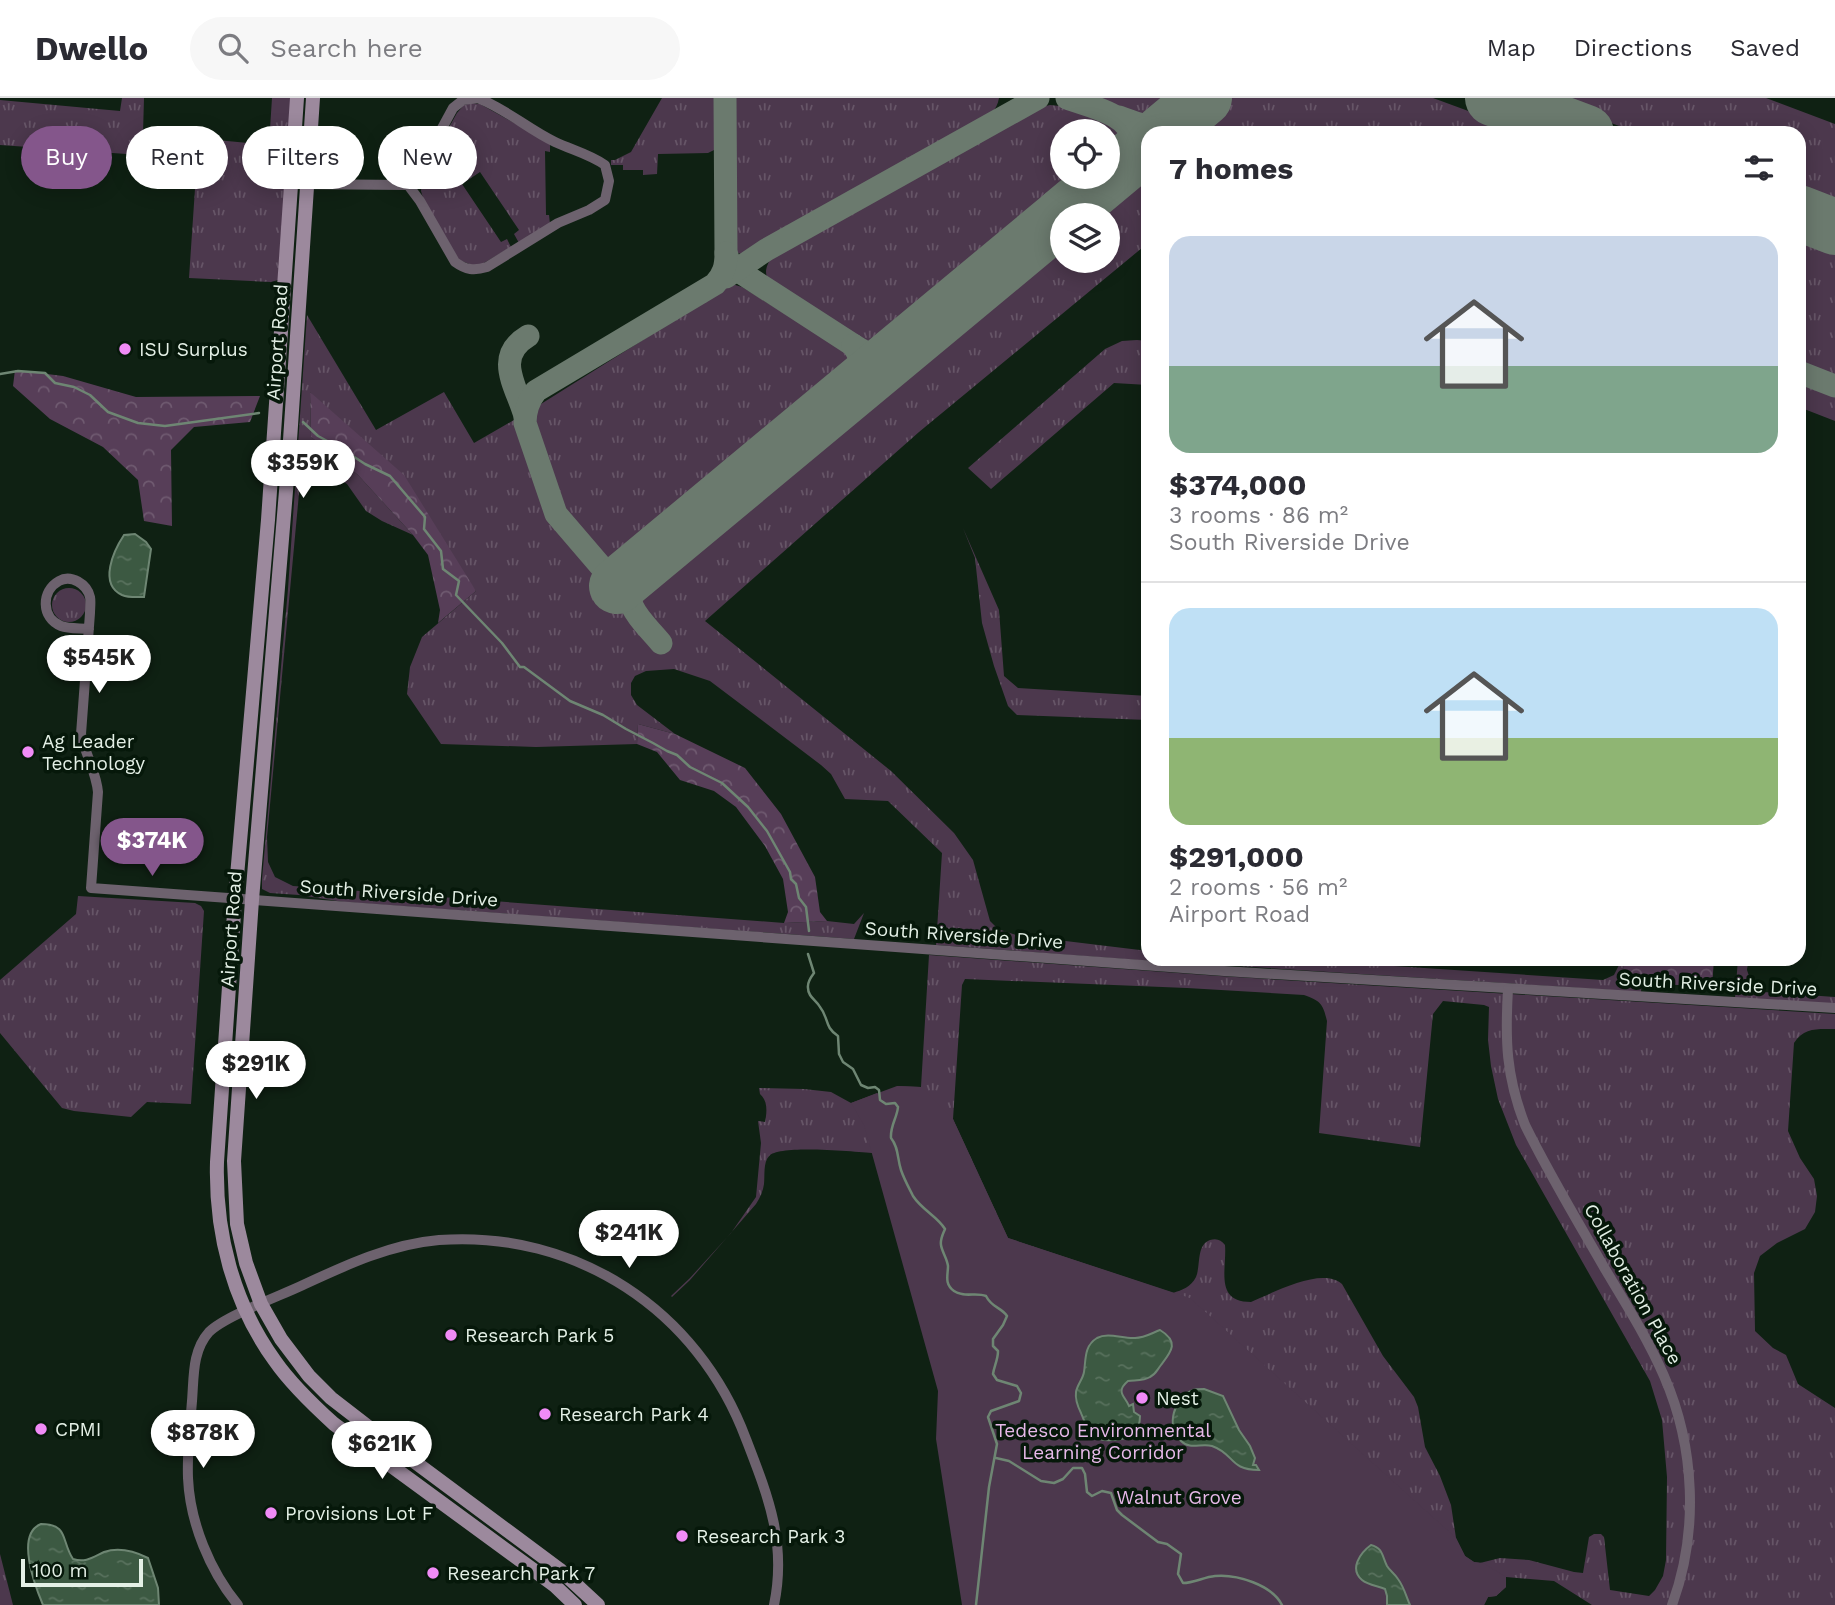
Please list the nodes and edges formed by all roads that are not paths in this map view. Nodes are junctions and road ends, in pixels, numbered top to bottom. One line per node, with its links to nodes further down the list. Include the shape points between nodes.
1 (297, 98): 3 (main road, Airport Road)
2 (313, 98): 4 (main road, Airport Road)
3 (295, 126)
4 (311, 126)
5 (408, 185): 5 (street, via 453,108 463,100 478,98 605,164 609,181 606,200 475,271 455,262)
6 (292, 189): 9 (main road, Airport Road)
7 (308, 189): 10 (main road, Airport Road)
8 (89, 629): 8 (street, via 89,594 81,583 59,581 46,597 47,613 61,626); 9 (street, South Riverside Drive, via 81,734 98,792 91,888)
9 (235, 899): 10 (street, South Riverside Drive); 16 (main road, Airport Road, via 216,1182 225,1249)
10 (252, 900): 11 (street, South Riverside Drive); 15 (main road, Airport Road, via 234,1183 237,1224)
11 (1141, 965)
12 (1153, 966): 13 (street, South Riverside Drive)
13 (1508, 989): 14 (street, South Riverside Drive); 21 (street, Collaboration Place, via 1507,1061 1525,1125 1659,1365 1680,1422 1688,1466 1689,1521)
14 (1835, 1008)
15 (261, 1304): 16 (street); 17 (main road, Airport Road, via 293,1357 331,1398 559,1569); 20 (street, via 380,1252 437,1240 528,1246 574,1260 622,1284 684,1335 730,1401 776,1530 779,1563)
16 (246, 1310): 18 (street, via 214,1328 199,1347 188,1476 205,1548); 19 (main road, Airport Road, via 276,1363 334,1424)
17 (589, 1602)
18 (238, 1605)
19 (575, 1605)
20 (774, 1605)
21 (1672, 1605)

